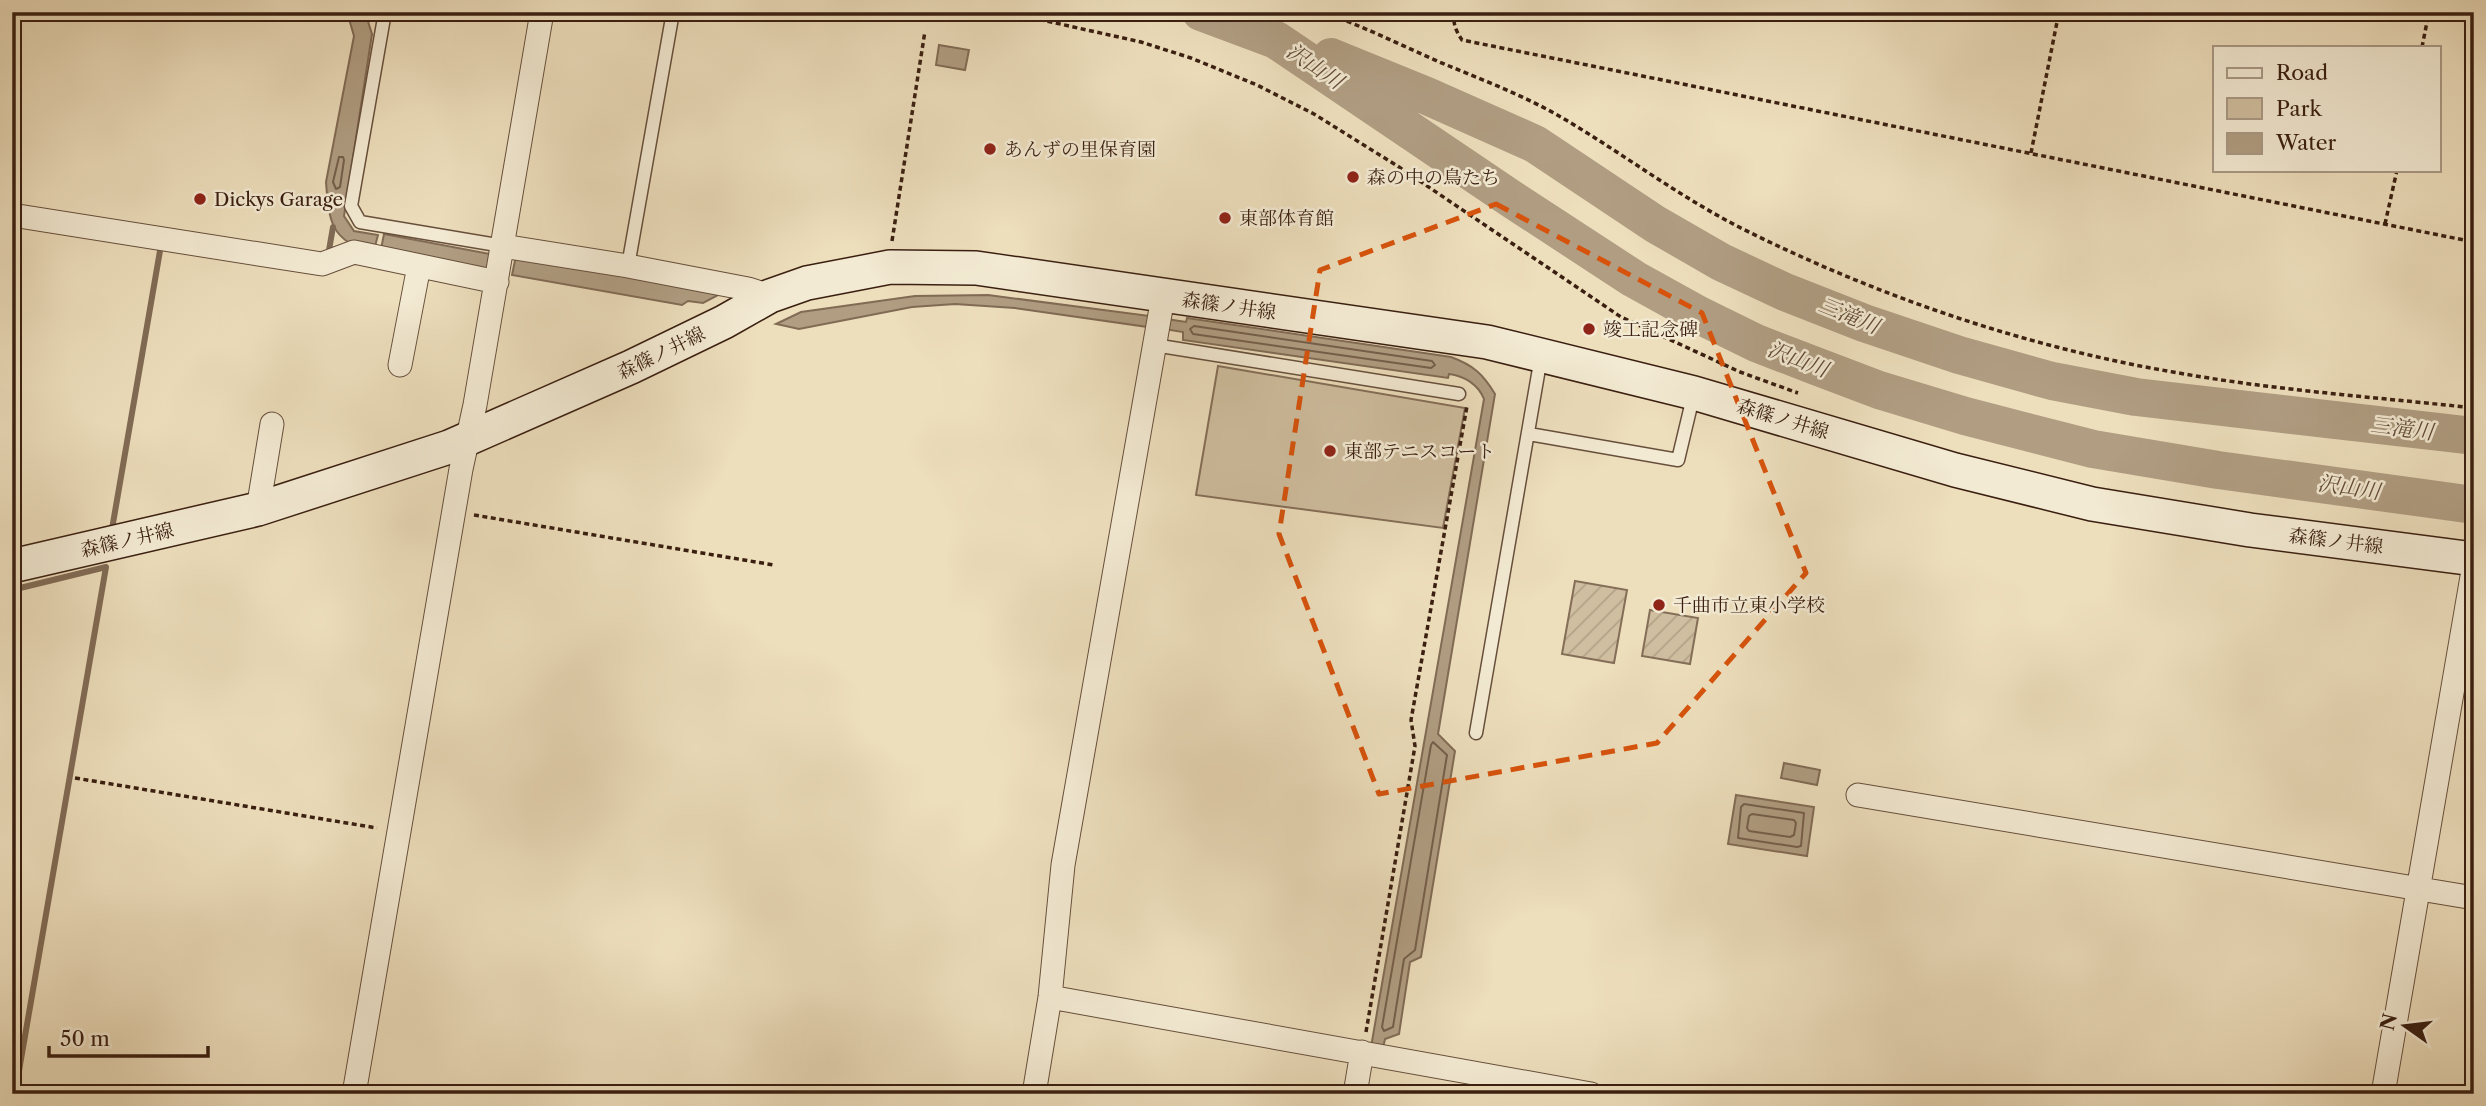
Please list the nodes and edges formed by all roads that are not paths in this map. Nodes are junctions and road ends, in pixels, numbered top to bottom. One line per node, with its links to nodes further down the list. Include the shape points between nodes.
1 (385, 12): 5 (lane, via 351,206 359,222)
2 (542, 12): 5 (street)
3 (673, 12): 7 (lane)
4 (12, 215): 6 (street, via 322,264 354,253)
5 (503, 248): 7 (street); 8 (street)
6 (419, 266): 8 (street); 13 (street)
7 (628, 267): 9 (street)
8 (497, 280): 18 (street)
9 (770, 296): 10 (main road, 森篠ノ井線, via 807,283 890,267 975,268); 18 (main road, 森篠ノ井線, via 631,367)
10 (1163, 297): 11 (street); 12 (main road, 森篠ノ井線, via 1486,342)
11 (1154, 345): 15 (lane); 26 (street, via 1063,865)
12 (1541, 355): 14 (main road, 森篠ノ井線); 17 (lane)
13 (400, 365)
14 (1694, 393): 17 (lane, via 1678,460); 21 (main road, 森篠ノ井線, via 1955,470 2092,504)
15 (1459, 394)
16 (272, 424): 19 (street)
17 (1529, 433): 22 (lane)
18 (467, 440): 19 (main road, 森篠ノ井線); 29 (street)
19 (258, 509): 20 (main road, 森篠ノ井線)
20 (12, 566)
21 (2473, 572): 24 (street)
22 (1476, 733)
23 (1858, 794): 24 (street)
24 (2418, 888): 25 (street); 33 (street)
25 (2474, 898)
26 (1050, 997): 27 (street); 30 (street)
27 (1362, 1052): 28 (street); 31 (street)
28 (1500, 1086): 32 (street)
29 (354, 1094)
30 (1034, 1094)
31 (1355, 1094)
32 (1591, 1094)
33 (2383, 1094)

